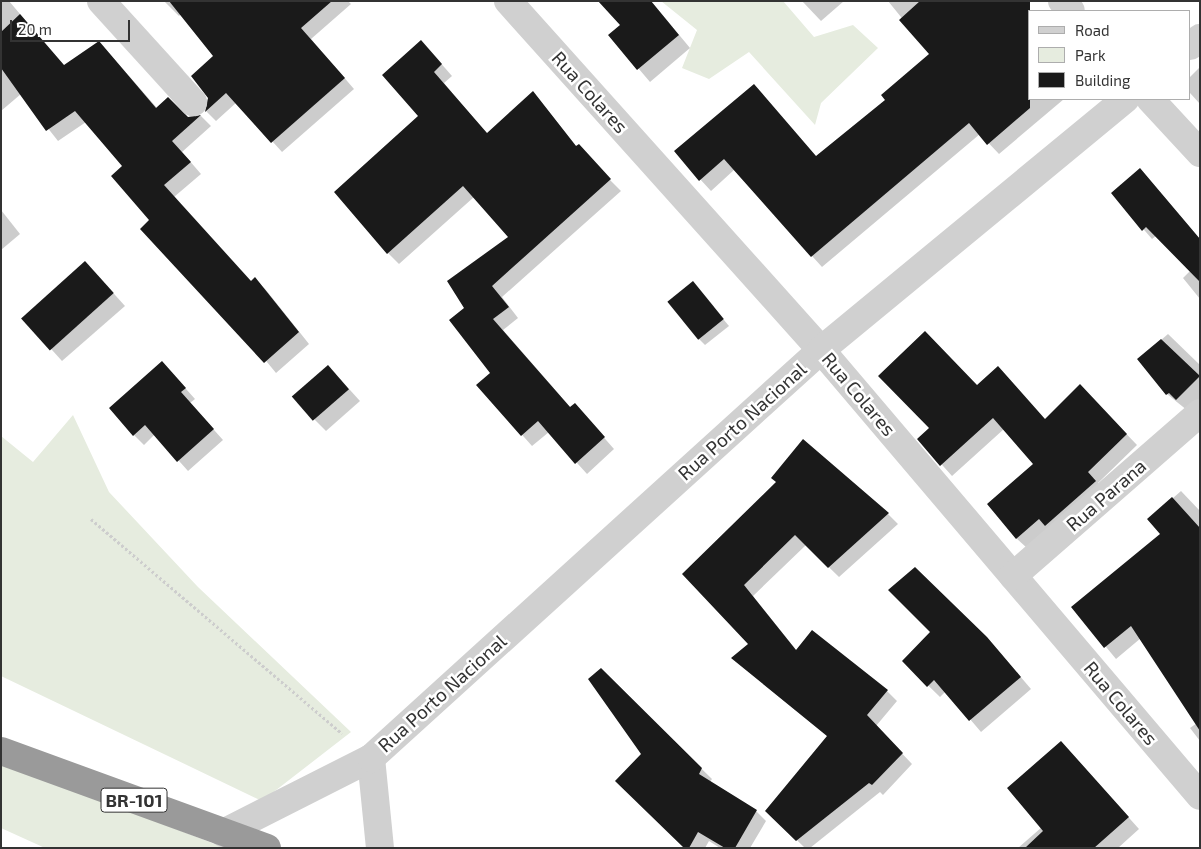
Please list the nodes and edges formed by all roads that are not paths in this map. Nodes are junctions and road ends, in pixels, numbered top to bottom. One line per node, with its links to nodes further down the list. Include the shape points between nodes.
1 (101, 1): 5 (street)
2 (508, 1): 7 (street, Rua Colares)
3 (1125, 100): 7 (street, Rua Porto Nacional)
4 (1151, 100): 6 (street)
5 (193, 102)
6 (1200, 153)
7 (821, 350): 9 (street, Rua Colares); 11 (street, Rua Porto Nacional)
8 (1200, 413): 9 (street, Rua Parana)
9 (1013, 576): 12 (street, Rua Colares)
10 (1, 750): 13 (highway, BR-101)
11 (371, 758): 13 (street, Rua Porto Nacional); 15 (street, Rua Porto Nacional)
12 (1200, 796)
13 (223, 833): 14 (highway, BR-101)
14 (267, 848)
15 (380, 848)

